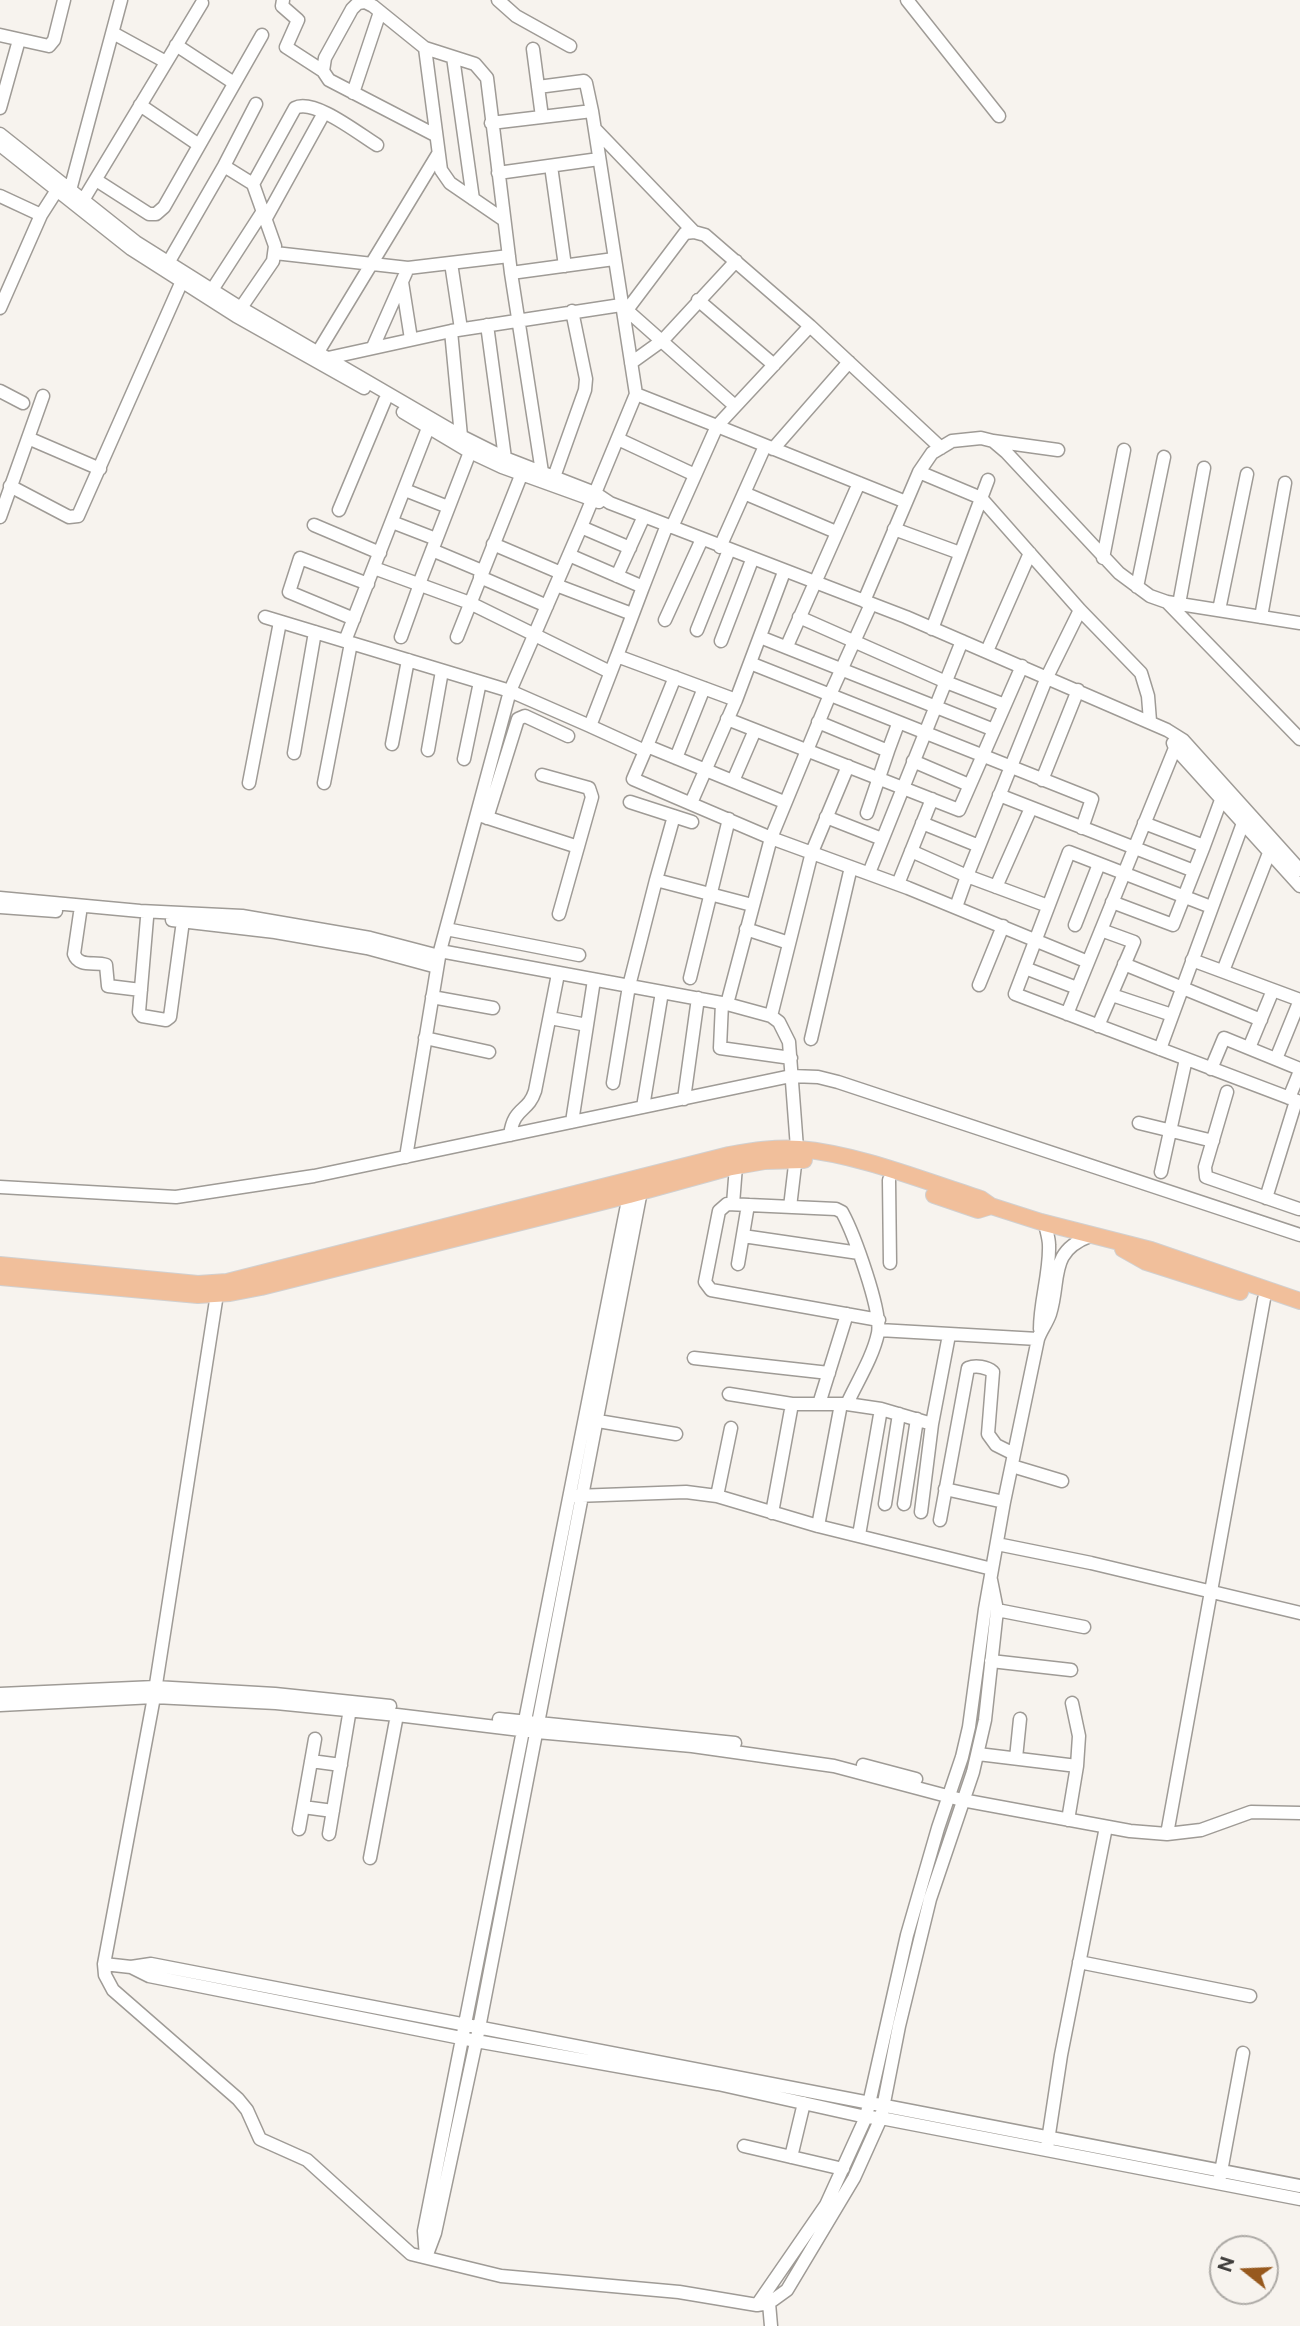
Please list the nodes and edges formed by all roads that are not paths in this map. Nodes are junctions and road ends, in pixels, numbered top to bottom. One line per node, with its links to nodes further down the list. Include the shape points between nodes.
1 (64, 0): 11 (street, via 49,46)
2 (121, 0): 8 (street)
3 (283, 0): 18 (street, via 284,9 298,20 286,47)
4 (498, 0): 13 (street, via 516,16)
5 (907, 0): 27 (street)
6 (202, 3): 12 (street)
7 (380, 12): 14 (street); 18 (street, via 365,2 352,9 325,58); 21 (street)
8 (113, 33): 17 (street); 43 (street)
9 (0, 34): 11 (street)
10 (261, 35): 19 (street)
11 (19, 40): 24 (street)
12 (176, 45): 17 (street); 19 (street)
13 (570, 46)
14 (425, 48): 16 (street); 32 (street)
15 (533, 49): 20 (street)
16 (453, 57): 29 (street, via 475,64 487,78); 45 (street)
17 (166, 62): 23 (street)
18 (323, 71): 21 (street, via 329,80)
19 (234, 83): 34 (street)
20 (538, 86): 25 (street, via 584,81); 28 (street)
21 (353, 93): 32 (street)
22 (256, 104): 38 (street)
23 (141, 105): 34 (street); 41 (street)
24 (0, 108)
25 (592, 111): 28 (street); 30 (street)
26 (324, 113): 35 (street); 42 (street, via 309,105 295,108); 48 (street)
27 (999, 116)
28 (542, 117): 29 (street)
29 (492, 122): 40 (street)
30 (594, 128): 37 (street); 50 (street)
31 (0, 134): 43 (street)
32 (435, 135): 36 (street)
33 (0, 145): 43 (street)
34 (199, 145): 41 (street, via 156,214)
35 (377, 145)
36 (438, 154): 45 (street, via 445,178); 56 (street)
37 (599, 159): 39 (street); 53 (street)
38 (224, 166): 42 (street); 58 (street)
39 (551, 166): 40 (street); 57 (street)
40 (498, 173): 49 (street)
41 (96, 180): 46 (street)
42 (253, 184): 48 (street)
43 (65, 192): 46 (street); 47 (street)
44 (1, 198): 47 (street)
45 (473, 199): 49 (street)
46 (81, 204): 58 (street)
47 (41, 215): 65 (street)
48 (265, 215): 51 (street); 63 (street)
49 (504, 220): 52 (street)
50 (694, 232): 54 (street, via 705,235); 66 (street, via 685,233)
51 (275, 253): 56 (street); 67 (street)
52 (509, 256): 55 (street); 60 (street)
53 (614, 259): 57 (street); 66 (street)
54 (736, 261): 64 (street); 71 (street)
55 (451, 263): 59 (street); 72 (street)
56 (373, 264): 59 (street); 76 (street)
57 (565, 266): 60 (street)
58 (166, 267): 61 (street); 63 (street)
59 (408, 268): 62 (street)
60 (511, 273): 69 (street)
61 (182, 281): 67 (street); 100 (street)
62 (402, 282): 73 (street); 75 (street)
63 (212, 290): 67 (street)
64 (698, 300): 74 (street); 79 (street)
65 (1, 303)
66 (624, 307): 68 (street); 74 (street); 78 (street)
67 (238, 312): 76 (street); 83 (street)
68 (572, 312): 69 (street); 103 (street, via 585,390)
69 (519, 320): 70 (street); 103 (street)
70 (487, 325): 72 (street); 98 (street)
71 (810, 326): 77 (street); 79 (street)
72 (456, 330): 73 (street); 88 (street)
73 (411, 339): 75 (street)
74 (663, 340): 78 (street); 85 (street)
75 (373, 346): 76 (street)
76 (323, 355): 88 (street)
77 (849, 362): 92 (street); 93 (street)
78 (631, 363): 81 (street)
79 (774, 365): 85 (street)
80 (0, 391): 84 (street)
81 (636, 394): 86 (street); 90 (street)
82 (43, 396): 89 (street)
83 (385, 400): 87 (street); 116 (street)
84 (23, 403)
85 (735, 406): 86 (street)
86 (717, 426): 92 (street); 105 (street)
87 (428, 428): 96 (street); 110 (street)
88 (461, 436): 98 (street)
89 (28, 438): 100 (street); 109 (street)
90 (618, 439): 105 (street); 112 (street)
91 (993, 441): 93 (street, via 952,441); 94 (street); 134 (street)
92 (769, 447): 107 (street); 111 (street)
93 (942, 448): 102 (street, via 932,453)
94 (1058, 450)
95 (1124, 450): 134 (street)
96 (470, 452): 101 (street); 115 (street)
97 (1164, 457): 145 (street)
98 (505, 458): 101 (street)
99 (1204, 468): 148 (street)
100 (100, 469): 109 (street, via 74,518)
101 (523, 469): 103 (street); 112 (street); 127 (street)
102 (919, 472): 113 (street); 114 (street)
103 (548, 474): 112 (street)
104 (1247, 474): 151 (street)
105 (695, 475): 121 (street)
106 (988, 480): 113 (street)
107 (859, 483): 114 (street); 124 (street)
108 (1285, 483): 155 (street)
109 (6, 489): 118 (street)
110 (405, 490): 115 (street); 119 (street)
111 (744, 493): 124 (street); 129 (street)
112 (593, 497): 117 (street); 122 (street)
113 (981, 498): 131 (street); 132 (street)
114 (906, 502): 123 (street)
115 (448, 507): 126 (street)
116 (338, 510)
117 (644, 516): 121 (street); 128 (street)
118 (0, 517)
119 (392, 522): 126 (street); 130 (street)
120 (314, 525): 130 (street)
121 (669, 526): 125 (street); 144 (street)
122 (582, 527): 128 (street); 133 (street)
123 (894, 529): 132 (street); 146 (street)
124 (836, 532): 141 (street)
125 (702, 539): 129 (street); 157 (street)
126 (434, 544): 138 (street); 143 (street)
127 (493, 544): 138 (street); 140 (street)
128 (629, 548): 139 (street)
129 (725, 548): 135 (street); 161 (street)
130 (380, 553): 136 (street)
131 (1030, 553): 150 (street); 172 (street)
132 (960, 554): 160 (street)
133 (569, 555): 139 (street); 140 (street)
134 (1103, 558): 145 (street)
135 (752, 559): 137 (street); 167 (street)
136 (374, 568): 142 (street); 143 (street)
137 (784, 572): 141 (street); 166 (street)
138 (481, 574): 147 (street); 149 (street)
139 (617, 576): 144 (street)
140 (559, 579): 149 (street); 152 (street)
141 (814, 582): 146 (street); 154 (street)
142 (368, 584): 156 (street); 156 (street, via 300,558 289,592)
143 (419, 584): 147 (street); 164 (street)
144 (643, 587): 152 (street)
145 (1137, 587): 148 (street)
146 (867, 602): 160 (street); 168 (street)
147 (470, 603): 163 (street); 165 (street)
148 (1173, 603): 151 (street); 201 (street)
149 (547, 606): 163 (street)
150 (1080, 610): 181 (street); 192 (street, via 1141,673)
151 (1219, 610): 155 (street)
152 (632, 614): 173 (street)
153 (265, 617): 158 (street)
154 (799, 617): 168 (street); 171 (street)
155 (1261, 617): 159 (street)
156 (354, 620): 170 (street)
157 (665, 620)
158 (280, 621): 162 (street); 220 (street)
159 (1300, 623)
160 (933, 629): 169 (street)
161 (698, 631)
162 (315, 632): 170 (street); 208 (street)
163 (535, 634): 179 (street); 186 (street)
164 (401, 637)
165 (457, 637)
166 (760, 637): 171 (street); 175 (street)
167 (721, 640)
168 (853, 640): 177 (street); 183 (street)
169 (962, 641): 172 (street); 183 (street)
170 (348, 642): 174 (street); 221 (street)
171 (787, 646): 177 (street)
172 (987, 651): 176 (street)
173 (617, 656): 179 (street); 180 (street)
174 (408, 660): 178 (street); 202 (street)
175 (750, 663): 187 (street); 188 (street)
176 (1022, 666): 181 (street); 189 (street)
177 (842, 668): 187 (street); 190 (street)
178 (442, 671): 182 (street); 206 (street)
179 (610, 672): 195 (street)
180 (675, 677): 184 (street); 203 (street)
181 (1047, 677): 185 (street); 214 (street)
182 (480, 682): 186 (street); 210 (street)
183 (946, 682): 189 (street); 190 (street)
184 (704, 688): 188 (street); 211 (street)
185 (1078, 690): 192 (street); 218 (street)
186 (510, 691): 195 (street); 232 (street)
187 (829, 696): 193 (street); 194 (street)
188 (736, 700): 191 (street)
189 (1005, 705): 197 (street)
190 (935, 707): 197 (street); 199 (street)
191 (727, 719): 196 (street); 215 (street)
192 (1150, 721): 198 (street)
193 (818, 722): 205 (street); 207 (street)
194 (898, 724): 199 (street); 207 (street)
195 (590, 726): 203 (street)
196 (755, 730): 205 (street); 219 (street)
197 (994, 730): 209 (street)
198 (1167, 730): 204 (street); 252 (street, via 1183,740)
199 (924, 734): 209 (street); 212 (street)
200 (568, 736): 232 (street, via 525,716 518,719)
201 (1300, 739)
202 (392, 744)
203 (646, 748): 211 (street); 229 (street, via 633,779)
204 (1175, 748): 226 (street); 237 (street)
205 (807, 749): 213 (street); 228 (street)
206 (428, 750)
207 (888, 751): 217 (street)
208 (294, 753)
209 (982, 756): 214 (street); 222 (street)
210 (464, 758)
211 (676, 758): 215 (street)
212 (914, 761): 222 (street); 223 (street)
213 (848, 766): 217 (street); 234 (street)
214 (1010, 767): 218 (street); 224 (street)
215 (705, 770): 219 (street); 229 (street)
216 (542, 775): 245 (street, via 591,792)
217 (879, 778): 223 (street); 231 (street)
218 (1042, 780): 240 (street, via 1092,799)
219 (733, 781): 228 (street)
220 (249, 783)
221 (324, 783)
222 (969, 785): 225 (street, via 959,810)
223 (903, 788): 225 (street); 242 (street)
224 (999, 795): 230 (street); 244 (street)
225 (932, 799): 239 (street)
226 (1221, 800): 238 (street); 243 (street)
227 (630, 802): 233 (street)
228 (785, 802): 241 (street)
229 (691, 803): 235 (street)
230 (1031, 808): 240 (street); 260 (street)
231 (867, 813)
232 (482, 816): 245 (street); 276 (street)
233 (674, 816): 236 (street); 257 (street)
234 (826, 817): 242 (street); 248 (street)
235 (729, 819): 241 (street); 261 (street)
236 (692, 822)
237 (1144, 823): 243 (street); 246 (street)
238 (1243, 823): 249 (street); 269 (street)
239 (922, 824): 244 (street); 247 (street)
240 (1082, 828): 246 (street)
241 (771, 838): 248 (street); 265 (street)
242 (882, 839): 254 (street)
243 (1204, 845): 253 (street)
244 (979, 846): 256 (street)
245 (578, 847): 271 (street)
246 (1134, 848): 253 (street); 255 (street)
247 (911, 851): 256 (street); 258 (street)
248 (812, 852): 251 (street); 280 (street)
249 (1269, 853): 259 (street); 287 (street)
250 (1099, 864): 255 (street); 266 (street, via 1069,852); 274 (street)
251 (851, 867): 254 (street); 312 (street)
252 (1300, 870)
253 (1194, 871): 262 (street)
254 (869, 873): 258 (street)
255 (1124, 873): 262 (street); 264 (street)
256 (967, 876): 260 (street); 268 (street)
257 (656, 880): 261 (street); 292 (street)
258 (898, 884): 268 (street)
259 (1300, 886)
260 (996, 887): 266 (street)
261 (710, 894): 265 (street); 289 (street)
262 (1184, 896): 264 (street, via 1173,925); 269 (street)
263 (0, 898): 282 (street, via 242,916 370,938)
264 (1112, 902): 278 (street)
265 (752, 905): 277 (street)
266 (1048, 906): 279 (street)
267 (0, 907): 270 (street)
268 (956, 907): 275 (street)
269 (1212, 907): 283 (street)
270 (80, 913): 272 (street); 295 (street, via 76,960 106,965 108,986)
271 (559, 914)
272 (147, 918): 273 (street); 295 (street)
273 (183, 922): 282 (street); 295 (street, via 170,1017 142,1016)
274 (1075, 925)
275 (1003, 926): 279 (street); 291 (street)
276 (446, 929): 281 (street); 282 (street)
277 (746, 929): 280 (street); 302 (street)
278 (1101, 930): 284 (street); 285 (street, via 1133,942)
279 (1036, 939): 284 (street); 286 (street)
280 (789, 943): 306 (street)
281 (579, 955)
282 (439, 958): 288 (street); 299 (street)
283 (1192, 960): 287 (street); 294 (street)
284 (1088, 962): 293 (street)
285 (1124, 964): 294 (street); 298 (street)
286 (1025, 968): 293 (street); 304 (street, via 1015,994)
287 (1223, 971): 296 (street)
288 (558, 974): 290 (street); 307 (street)
289 (690, 978)
290 (594, 980): 292 (street); 309 (street)
291 (979, 985)
292 (629, 986): 297 (street); 322 (street)
293 (1077, 988): 304 (street)
294 (1181, 988): 305 (street); 308 (street)
295 (141, 990)
296 (1273, 990): 301 (street); 308 (street)
297 (662, 992): 300 (street); 326 (street)
298 (1112, 995): 305 (street); 310 (street)
299 (432, 997): 303 (street); 311 (street)
300 (698, 998): 302 (street); 324 (street)
301 (1300, 1000): 318 (street)
302 (725, 1003): 306 (street); 316 (street, via 720,1048)
303 (494, 1007)
304 (1067, 1014): 310 (street)
305 (1172, 1015): 314 (street)
306 (771, 1016): 316 (street, via 784,1031)
307 (550, 1018): 309 (street); 330 (street, via 533,1100 514,1116)
308 (1261, 1020): 313 (street)
309 (587, 1025): 327 (street)
310 (1098, 1026): 314 (street)
311 (425, 1038): 315 (street); 333 (street)
312 (811, 1039)
313 (1250, 1048): 318 (street); 319 (street, via 1223,1038)
314 (1160, 1049): 317 (street)
315 (489, 1052)
316 (791, 1058): 321 (street)
317 (1186, 1059): 319 (street); 329 (street)
318 (1276, 1059): 320 (street)
319 (1211, 1069): 325 (street)
320 (1300, 1070): 325 (street)
321 (791, 1079): 324 (street); 332 (street); 346 (street, via 818,1077 838,1082)
322 (612, 1083)
323 (1227, 1092): 331 (street)
324 (684, 1099): 326 (street)
325 (1295, 1100): 339 (street)
326 (643, 1107): 327 (street)
327 (572, 1122): 330 (street)
328 (1139, 1122): 329 (street)
329 (1171, 1130): 331 (street); 335 (street)
330 (510, 1135): 333 (street)
331 (1213, 1141): 339 (street, via 1206,1177)
332 (797, 1154): 334 (main road); 336 (main road); 342 (main road, via 836,1154); 343 (street); 352 (main road, via 762,1149 729,1154 227,1282 198,1284)
333 (406, 1157): 337 (street, via 176,1197)
334 (736, 1166): 338 (main road); 340 (street)
335 (1161, 1172)
336 (889, 1180): 342 (main road, via 978,1210); 351 (street)
337 (0, 1187)
338 (635, 1193): 355 (main road, via 261,1287); 372 (street); 379 (street)
339 (1266, 1198): 344 (street)
340 (733, 1204): 341 (street); 359 (street, via 719,1211 705,1282 711,1290)
341 (748, 1205): 343 (street); 347 (street)
342 (991, 1206): 345 (main road)
343 (790, 1207): 350 (street, via 842,1212)
344 (1299, 1208): 346 (street)
345 (1045, 1223): 348 (main road); 362 (street, via 1049,1255)
346 (1296, 1233)
347 (743, 1236): 350 (street); 353 (street)
348 (1090, 1237): 349 (main road); 362 (street, via 1073,1243 1063,1255 1049,1315)
349 (1112, 1242): 356 (main road, via 1146,1262); 357 (main road, via 1151,1250)
350 (859, 1253): 360 (street)
351 (890, 1263)
352 (0, 1265)
353 (738, 1265)
354 (0, 1276): 355 (main road)
355 (217, 1294): 397 (street)
356 (1264, 1299): 358 (main road); 391 (street)
357 (1300, 1301)
358 (1300, 1313)
359 (848, 1314): 360 (street); 364 (street)
360 (879, 1325): 361 (street); 368 (street)
361 (949, 1335): 362 (street); 373 (street)
362 (1039, 1336): 376 (street)
363 (694, 1358): 364 (street)
364 (829, 1373): 367 (street)
365 (729, 1394): 366 (street)
366 (792, 1404): 367 (street); 385 (street)
367 (819, 1404): 368 (street)
368 (844, 1404): 369 (street); 387 (street)
369 (881, 1409): 370 (street); 388 (street)
370 (899, 1414): 371 (street); 382 (street)
371 (917, 1419): 373 (street); 383 (street)
372 (597, 1421): 375 (street); 379 (street)
373 (932, 1424): 384 (street)
374 (731, 1428): 380 (street)
375 (676, 1434)
376 (1013, 1460): 377 (street); 378 (street, via 988,1434 993,1372 968,1368); 381 (street)
377 (1062, 1481)
378 (945, 1489): 381 (street); 386 (street)
379 (576, 1496): 380 (street, via 686,1492); 404 (street)
380 (717, 1496): 385 (street)
381 (1004, 1503): 389 (street)
382 (885, 1504)
383 (904, 1504)
384 (921, 1512)
385 (772, 1513): 387 (street)
386 (940, 1520)
387 (818, 1526): 388 (street)
388 (859, 1535): 390 (street)
389 (997, 1544): 390 (street); 391 (street)
390 (992, 1575): 392 (street); 411 (street, via 970,1727)
391 (1210, 1590): 393 (street); 420 (street)
392 (997, 1610): 394 (street); 395 (street)
393 (1300, 1613)
394 (1084, 1627)
395 (990, 1661): 396 (street); 406 (street)
396 (1071, 1670)
397 (155, 1692): 398 (street); 400 (street); 401 (street, via 275,1694); 423 (street)
398 (0, 1694)
399 (1072, 1703): 410 (street, via 1079,1736)
400 (0, 1705)
401 (350, 1706): 402 (street); 404 (street); 409 (street)
402 (397, 1714): 404 (street); 421 (street)
403 (1020, 1719): 407 (street)
404 (531, 1727): 411 (street, via 701,1738 816,1754); 425 (street)
405 (315, 1739): 408 (street)
406 (978, 1754): 407 (street); 412 (street)
407 (1016, 1758): 410 (street)
408 (311, 1761): 409 (street); 413 (street)
409 (341, 1765): 414 (street)
410 (1077, 1766): 416 (street)
411 (950, 1793): 412 (street); 428 (street, via 907,1935)
412 (963, 1797): 416 (street); 429 (street, via 930,1899)
413 (303, 1807): 414 (street); 418 (street)
414 (333, 1811): 419 (street)
415 (1300, 1813): 420 (street, via 1251,1812 1201,1830)
416 (1068, 1820): 417 (street)
417 (1106, 1827): 420 (street); 422 (street)
418 (299, 1829)
419 (329, 1834)
420 (1167, 1834)
421 (370, 1858)
422 (1079, 1962): 424 (street); 432 (street)
423 (104, 1964): 425 (street); 439 (street, via 104,1976 113,1990 244,2104 260,2139 307,2160 406,2251)
424 (1250, 1996)
425 (471, 2033): 427 (street); 428 (street); 439 (street, via 435,2233)
426 (1243, 2053): 436 (street)
427 (804, 2103): 430 (street); 434 (street)
428 (870, 2103): 429 (street); 430 (street)
429 (883, 2105): 431 (street); 432 (street)
430 (866, 2117): 431 (street); 435 (street)
431 (881, 2118): 432 (street); 440 (street, via 854,2178 805,2262 787,2290)
432 (1048, 2145): 436 (street)
433 (744, 2146): 434 (street)
434 (790, 2157): 435 (street)
435 (843, 2169): 440 (street, via 826,2205)
436 (1220, 2178): 437 (street); 438 (street)
437 (1300, 2186)
438 (1300, 2199)
439 (426, 2257): 440 (street, via 501,2276)
440 (763, 2304): 441 (street)
441 (771, 2326)

